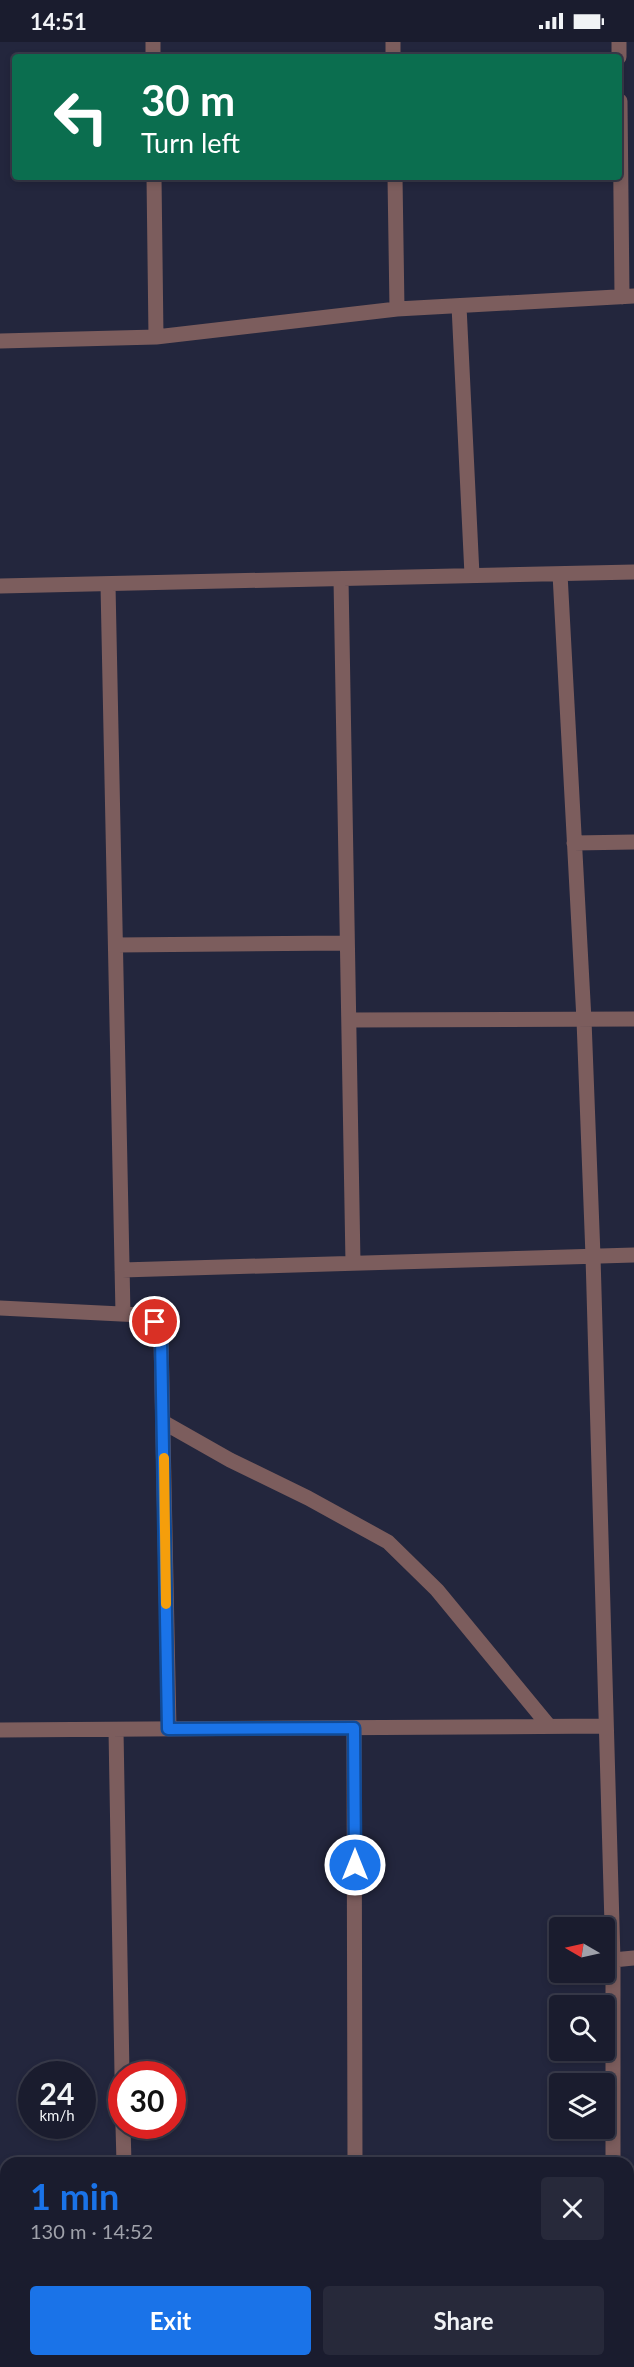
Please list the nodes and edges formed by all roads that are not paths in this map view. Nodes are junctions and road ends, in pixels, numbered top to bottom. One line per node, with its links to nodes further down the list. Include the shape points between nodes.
1 (622, 150): 4 (street)
2 (154, 180): 7 (street)
3 (395, 180): 6 (street)
4 (628, 297): 5 (street)
5 (459, 306): 6 (street); 11 (street)
6 (396, 309): 7 (street)
7 (156, 337): 8 (street)
8 (0, 341)
9 (634, 572): 10 (street)
10 (560, 574): 11 (street); 16 (street)
11 (472, 575): 12 (street)
12 (341, 579): 13 (street); 17 (street)
13 (108, 585): 14 (street); 18 (street)
14 (0, 586)
15 (634, 842): 16 (street)
16 (574, 843): 21 (street)
17 (347, 943): 18 (street); 20 (street)
18 (116, 945): 25 (street)
19 (634, 1019): 21 (street)
20 (349, 1020): 21 (street); 24 (street)
21 (584, 1020): 23 (street)
22 (634, 1255): 23 (street)
23 (593, 1256): 24 (street); 30 (street)
24 (353, 1263): 25 (street)
25 (122, 1270): 27 (street)
26 (0, 1308): 27 (street)
27 (123, 1314): 28 (street, via 141,1315 155,1322 161,1338)
28 (163, 1422): 29 (street, via 388,1542 437,1590); 32 (street)
29 (549, 1726): 30 (street); 31 (street)
30 (606, 1726): 35 (street)
31 (354, 1728): 32 (street); 42 (street)
32 (168, 1729): 34 (street)
33 (0, 1730): 34 (street)
34 (116, 1730): 39 (street)
35 (612, 1917)
36 (634, 1958): 37 (street)
37 (615, 1960)
38 (613, 1983): 43 (street)
39 (122, 2061)
40 (123, 2139): 41 (street)
41 (124, 2157)
42 (355, 2157)
43 (613, 2157)

